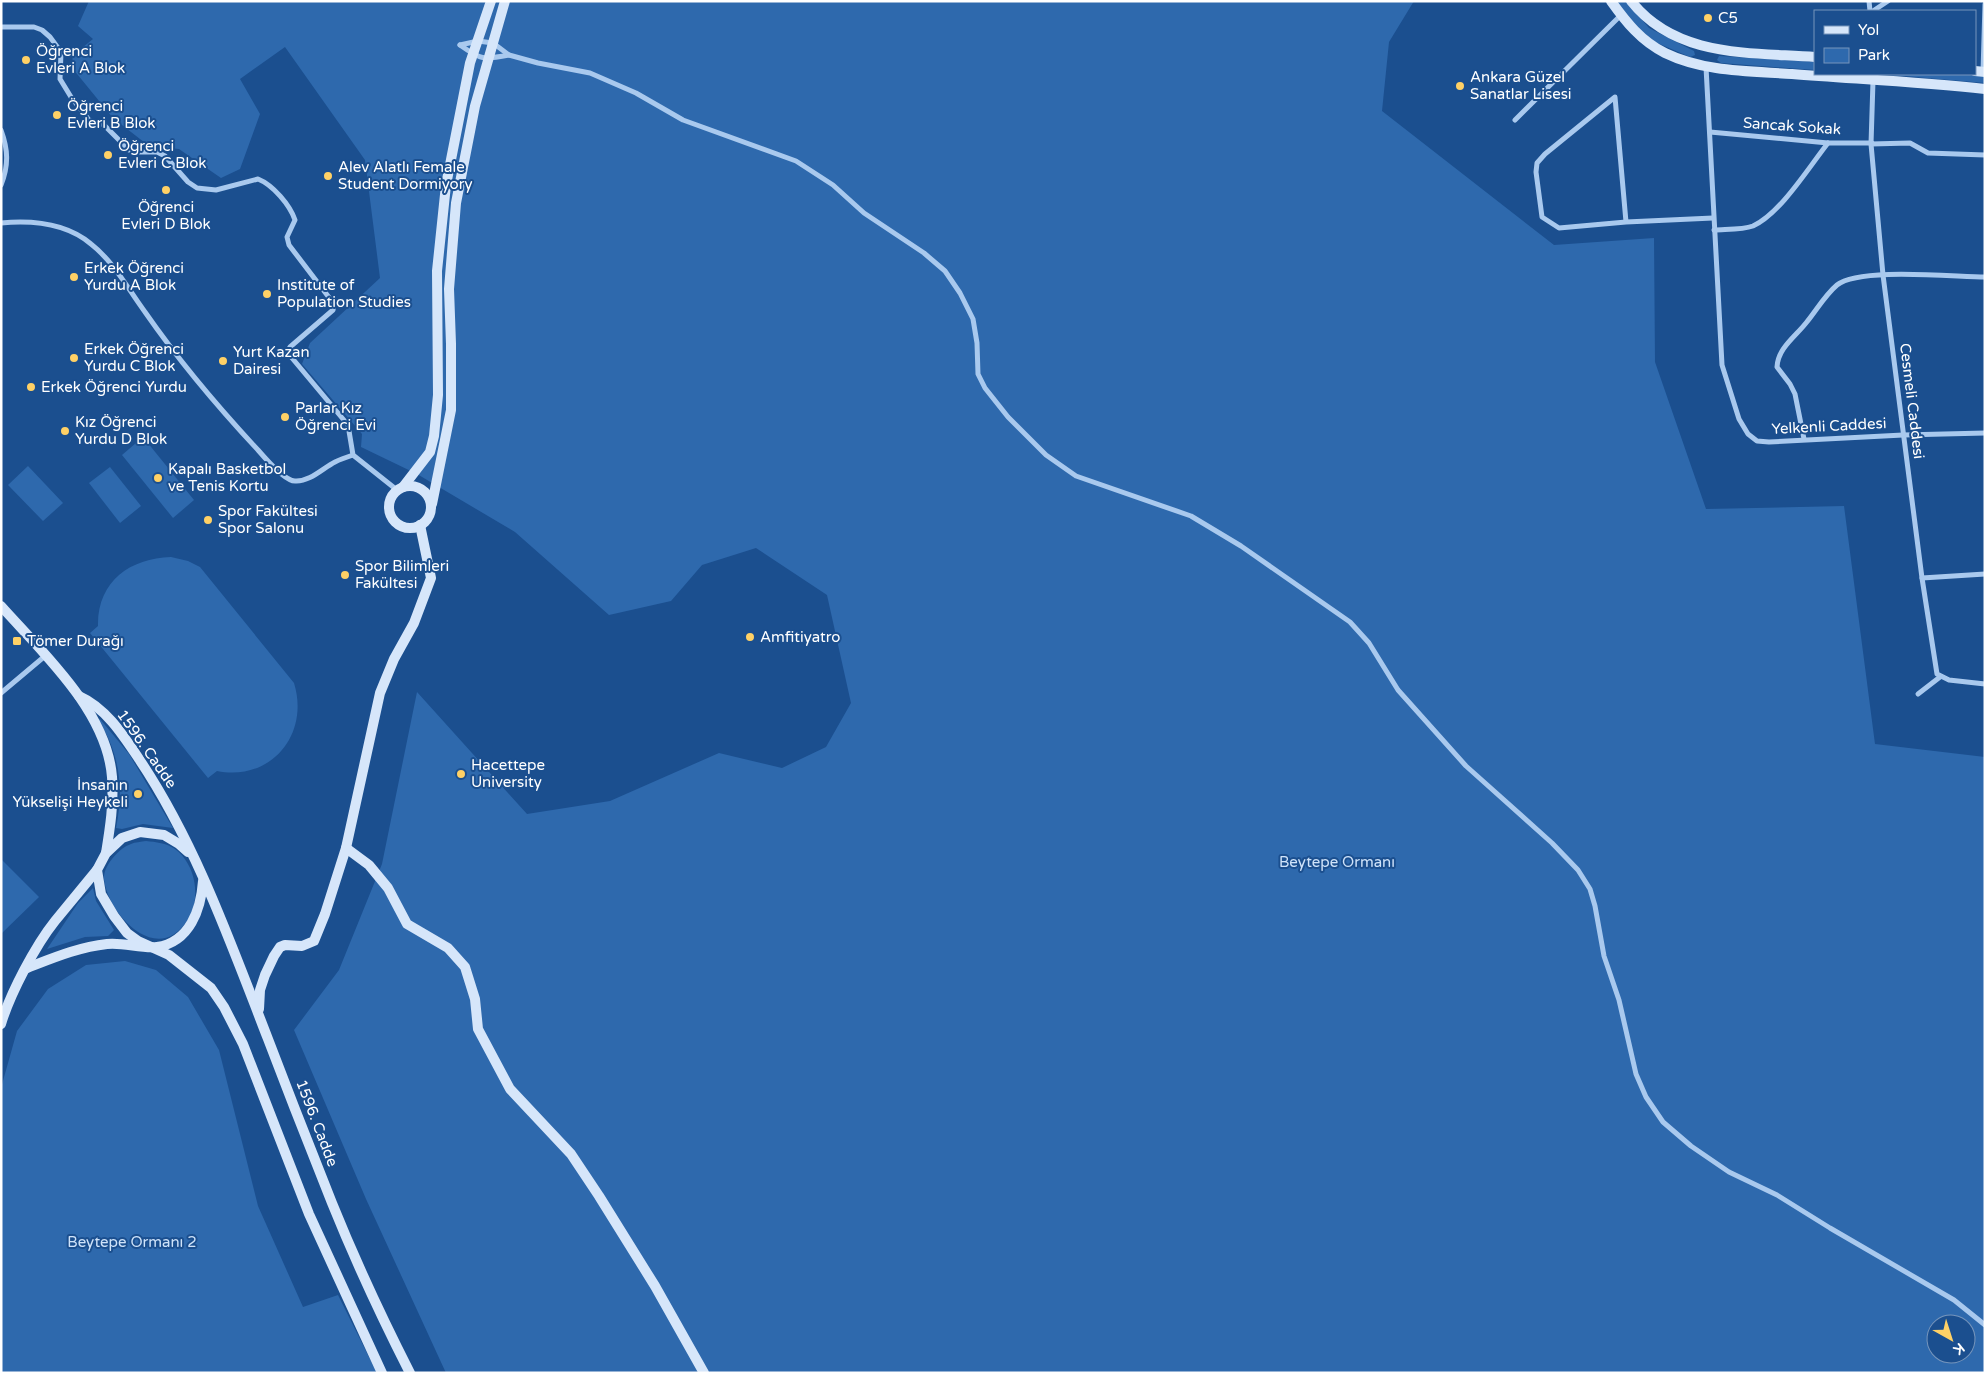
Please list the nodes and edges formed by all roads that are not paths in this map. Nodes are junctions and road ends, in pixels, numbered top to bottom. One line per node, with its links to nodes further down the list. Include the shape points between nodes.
1 (491, 1): 10 (main road)
2 (505, 1): 11 (main road)
3 (1611, 1): 8 (main road)
4 (1631, 1): 12 (main road, via 1664,31)
5 (1888, 1): 7 (street)
6 (1985, 4): 18 (street)
7 (1874, 10)
8 (1621, 15): 17 (main road, via 1641,38 1656,48 1678,59); 23 (street)
9 (1, 27): 39 (street, via 34,27 50,37 61,52 60,79 71,97 89,120 104,125 129,150 157,152 165,156 197,188 216,190 258,179 271,187 295,220 287,237 289,245 334,304 333,310 287,352 348,424)
10 (478, 41): 11 (street); 13 (main road); 13 (street, via 460,45)
11 (493, 44): 14 (street); 16 (main road)
12 (1710, 48): 15 (main road); 17 (main road)
13 (473, 54): 16 (street); 40 (main road, via 446,185 437,271 438,385 434,436 430,452)
14 (509, 55): 16 (street); 61 (street, via 590,73 636,93 683,120 796,161 833,185 864,213 924,253 945,272 960,293 972,319 978,374 985,388 1008,417 1046,455 1076,476 1192,516 1350,622 1369,643 1398,690 1461,760 1578,870 1590,889 1595,906 1604,956 1626,1024 1636,1074 1646,1097 1663,1122 1729,1172 1777,1195 1954,1300)
15 (1814, 57)
16 (488, 60): 41 (main road, via 475,106 456,203 449,289 451,410)
17 (1706, 66): 19 (main road); 25 (street, Yelkenli Caddesi)
18 (1981, 72)
19 (1814, 73)
20 (1843, 75): 21 (main road)
21 (1873, 77): 22 (main road); 27 (street, Cesmeli Caddesi)
22 (1985, 89)
23 (1515, 120)
24 (1, 130): 29 (street, via 7,146 7,170)
25 (1710, 132): 26 (street, Sancak Sokak); 30 (street, Yelkenli Caddesi)
26 (1828, 143): 27 (street, Sancak Sokak); 33 (street, via 1767,217 1751,226)
27 (1871, 144): 28 (street, Sancak Sokak, via 1910,143 1928,153); 34 (street, Cesmeli Caddesi)
28 (1985, 155)
29 (1, 184)
30 (1713, 218): 31 (street); 33 (street, Yelkenli Caddesi)
31 (1626, 222): 31 (street, via 1615,113 1615,97 1545,154 1538,162 1536,172 1542,217 1551,225 1559,228)
32 (1, 223): 39 (street, via 49,224 91,244 123,279 144,312 211,399 264,457 289,479 308,478)
33 (1714, 230): 38 (street, Yelkenli Caddesi, via 1722,365 1740,419 1748,434 1757,440)
34 (1883, 275): 35 (street); 37 (street, Cesmeli Caddesi); 38 (street, via 1850,279 1838,284 1777,360 1777,367 1795,394)
35 (1985, 277)
36 (1985, 433): 37 (street, Yelkenli Caddesi)
37 (1903, 435): 38 (street, Yelkenli Caddesi); 44 (street, Cesmeli Caddesi)
38 (1804, 439)
39 (353, 455): 40 (street)
40 (400, 489): 41 (main road, via 410,486 423,490); 42 (main road, via 390,502 391,515 407,528)
41 (432, 504): 42 (main road, via 430,515)
42 (420, 526): 52 (main road, via 431,578 414,623 380,693)
43 (1985, 574): 44 (street)
44 (1922, 578): 47 (street, Cesmeli Caddesi, via 1936,674)
45 (1, 606): 46 (main road, 1596. Cadde)
46 (45, 656): 49 (street); 51 (main road, 1596. Cadde)
47 (1940, 677): 48 (street); 50 (street)
48 (1985, 684)
49 (1, 693)
50 (1918, 694)
51 (79, 696): 53 (main road, 1596. Cadde, via 103,739 112,775 113,804); 54 (main road, 1596. Cadde, via 103,712 119,729 154,780)
52 (346, 848): 59 (main road, via 314,941 302,946 280,947 260,990); 64 (main road, via 369,865 388,888 407,924 448,948 465,967 475,999 478,1029 510,1088 571,1154 600,1196)
53 (106, 853): 54 (main road, 1596. Cadde, via 122,838 149,832 170,838); 55 (main road, 1596. Cadde)
54 (193, 856): 56 (main road, 1596. Cadde)
55 (97, 870): 57 (main road, via 101,894 114,916 127,933); 58 (main road, 1596. Cadde, via 54,922)
56 (204, 880): 57 (main road, via 200,909 191,926 176,939); 59 (main road, 1596. Cadde)
57 (155, 947): 58 (main road, via 109,943 86,947); 62 (main road, via 211,988 224,1007 243,1044 309,1214)
58 (27, 968): 60 (main road, 1596. Cadde)
59 (259, 1015): 63 (main road, 1596. Cadde, via 333,1204)
60 (1, 1024)
61 (1985, 1325)
62 (382, 1373)
63 (410, 1373)
64 (704, 1373)

